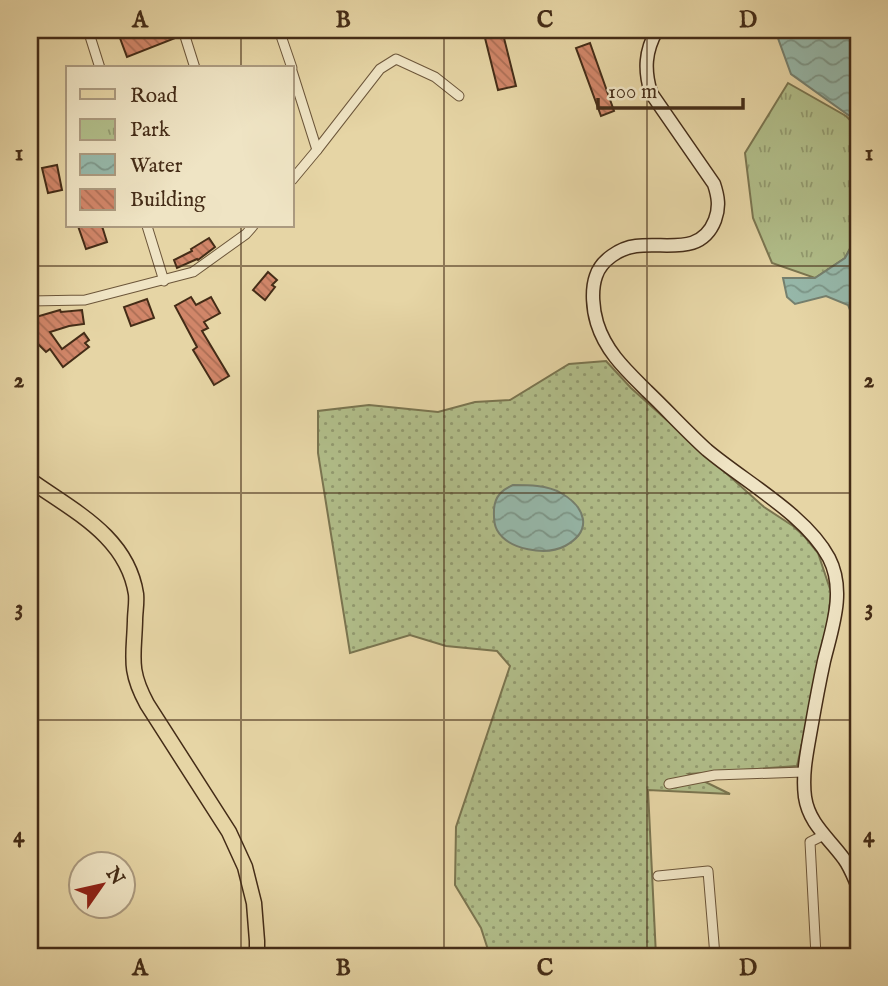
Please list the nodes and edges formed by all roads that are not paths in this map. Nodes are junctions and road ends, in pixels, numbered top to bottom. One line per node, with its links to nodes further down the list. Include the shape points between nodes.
1 (88, 30): 5 (street)
2 (183, 30): 6 (street)
3 (279, 30): 7 (street)
4 (657, 30): 17 (street, via 647,56 647,81 714,184 718,214 708,232 695,242 636,246 607,260 595,277 597,323 618,363 707,449 803,524 830,561 836,578 836,614)
5 (99, 66)
6 (194, 66)
7 (291, 66)
8 (294, 75): 10 (street)
9 (459, 96): 10 (street, via 435,77 396,59 380,68)
10 (317, 150): 11 (street)
11 (294, 178)
12 (148, 228): 14 (street)
13 (245, 230): 14 (street, via 193,272)
14 (164, 281): 15 (street, via 85,300)
15 (30, 301)
16 (30, 480): 22 (main road, via 107,536 121,553 136,596 133,662 138,688 229,832 254,903)
17 (803, 772): 18 (street, via 715,775); 19 (street, via 809,812)
18 (669, 785)
19 (824, 835): 21 (street, via 846,862); 24 (street, via 810,842)
20 (658, 876): 23 (street, via 708,871)
21 (858, 887)
22 (257, 956)
23 (715, 956)
24 (816, 956)

